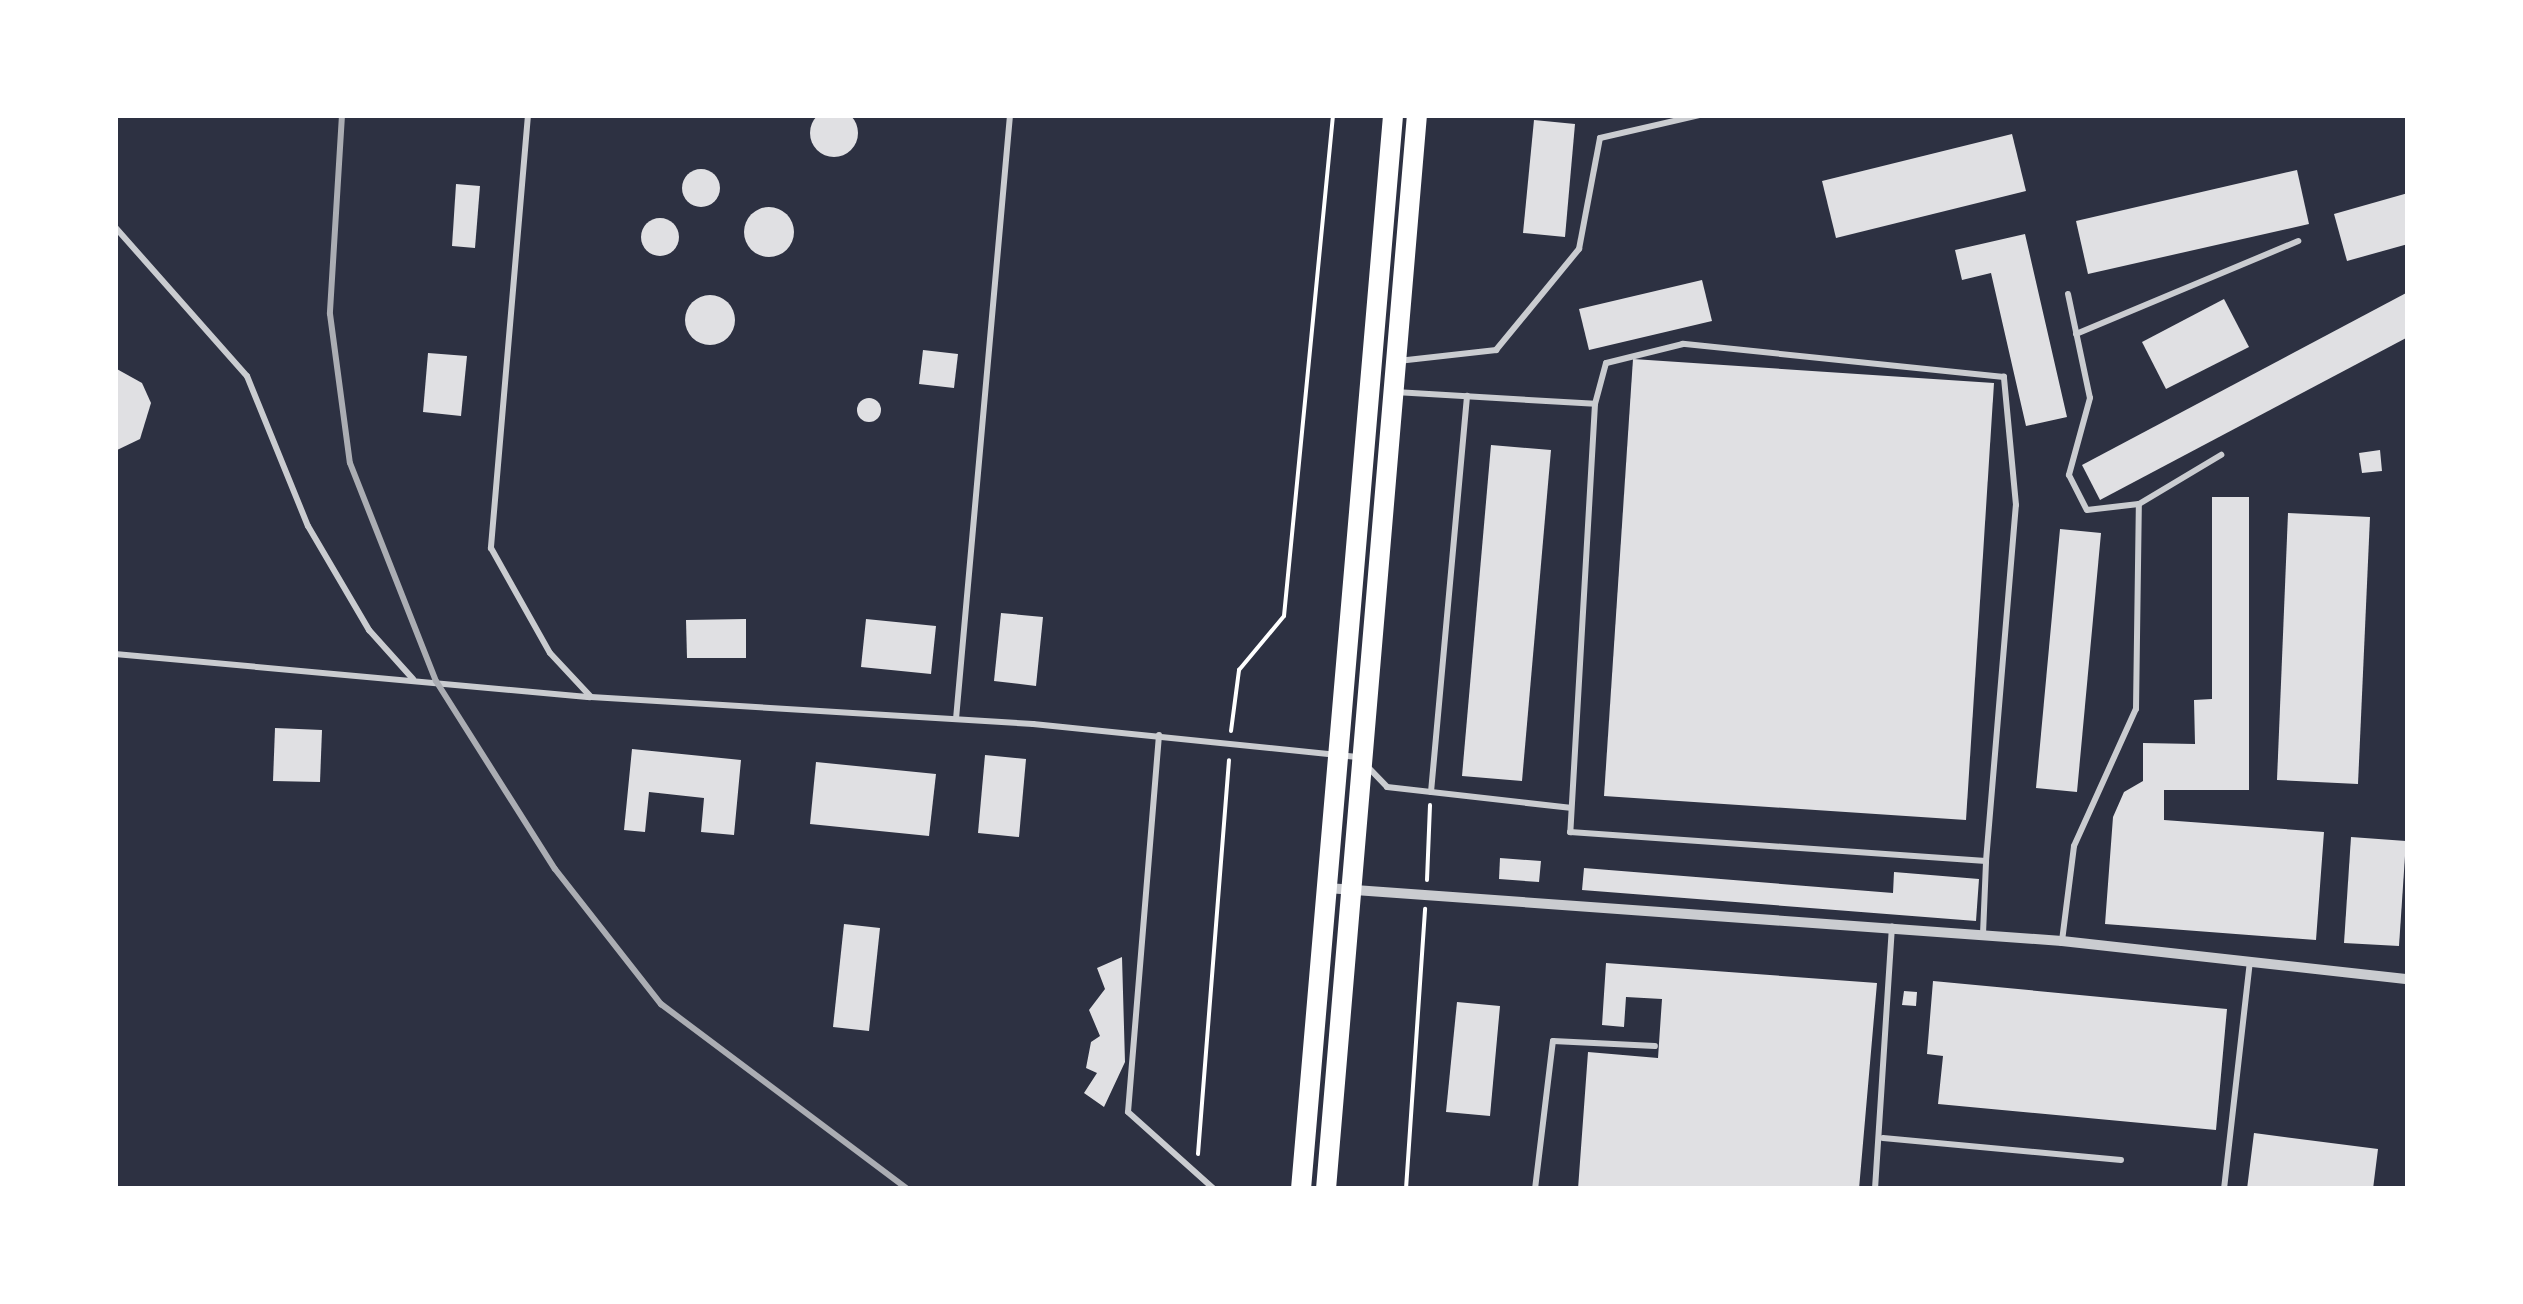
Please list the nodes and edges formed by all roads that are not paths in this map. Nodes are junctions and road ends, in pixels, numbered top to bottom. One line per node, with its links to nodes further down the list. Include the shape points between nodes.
1 (528, 115): 18 (lane, via 492,548 550,654)
2 (1010, 115): 19 (lane)
3 (1393, 115): 21 (main road)
4 (1417, 115): 10 (main road)
5 (1700, 115): 10 (lane, via 1600,138 1579,249 1496,350)
6 (115, 228): 17 (lane, via 248,376 308,526 369,630)
7 (2298, 241): 9 (lane)
8 (2068, 294): 9 (lane)
9 (2076, 334): 15 (lane, via 2090,398 2069,475 2087,510)
10 (1396, 361): 11 (main road)
11 (1394, 392): 12 (lane); 22 (main road)
12 (1467, 396): 13 (lane); 23 (lane)
13 (1595, 404): 24 (lane); 25 (lane, via 1606,363 1683,344 2004,377 2016,505)
14 (2221, 455): 15 (lane)
15 (2139, 504): 30 (lane, via 2136,709 2074,846)
16 (115, 654): 17 (lane)
17 (414, 679): 18 (lane)
18 (591, 697): 19 (lane)
19 (956, 719): 20 (lane)
20 (1159, 735): 21 (lane); 36 (lane, via 1128,1112)
21 (1337, 752): 22 (lane); 26 (main road)
22 (1360, 758): 23 (lane, via 1387,787); 27 (main road)
23 (1431, 792): 24 (lane)
24 (1570, 808): 25 (lane, via 1570,832)
25 (1986, 860): 29 (lane)
26 (1326, 888): 27 (street); 37 (main road)
27 (1350, 889): 28 (street); 38 (main road)
28 (1892, 927): 29 (street); 34 (lane)
29 (1983, 934): 30 (street)
30 (2062, 941): 31 (street)
31 (2250, 962): 32 (street); 41 (lane)
32 (2408, 979)
33 (1655, 1046): 39 (lane, via 1553,1041)
34 (1883, 1138): 35 (lane); 40 (lane)
35 (2122, 1160)
36 (1214, 1189)
37 (1301, 1189)
38 (1326, 1189)
39 (1536, 1189)
40 (1875, 1189)
41 (2224, 1189)

